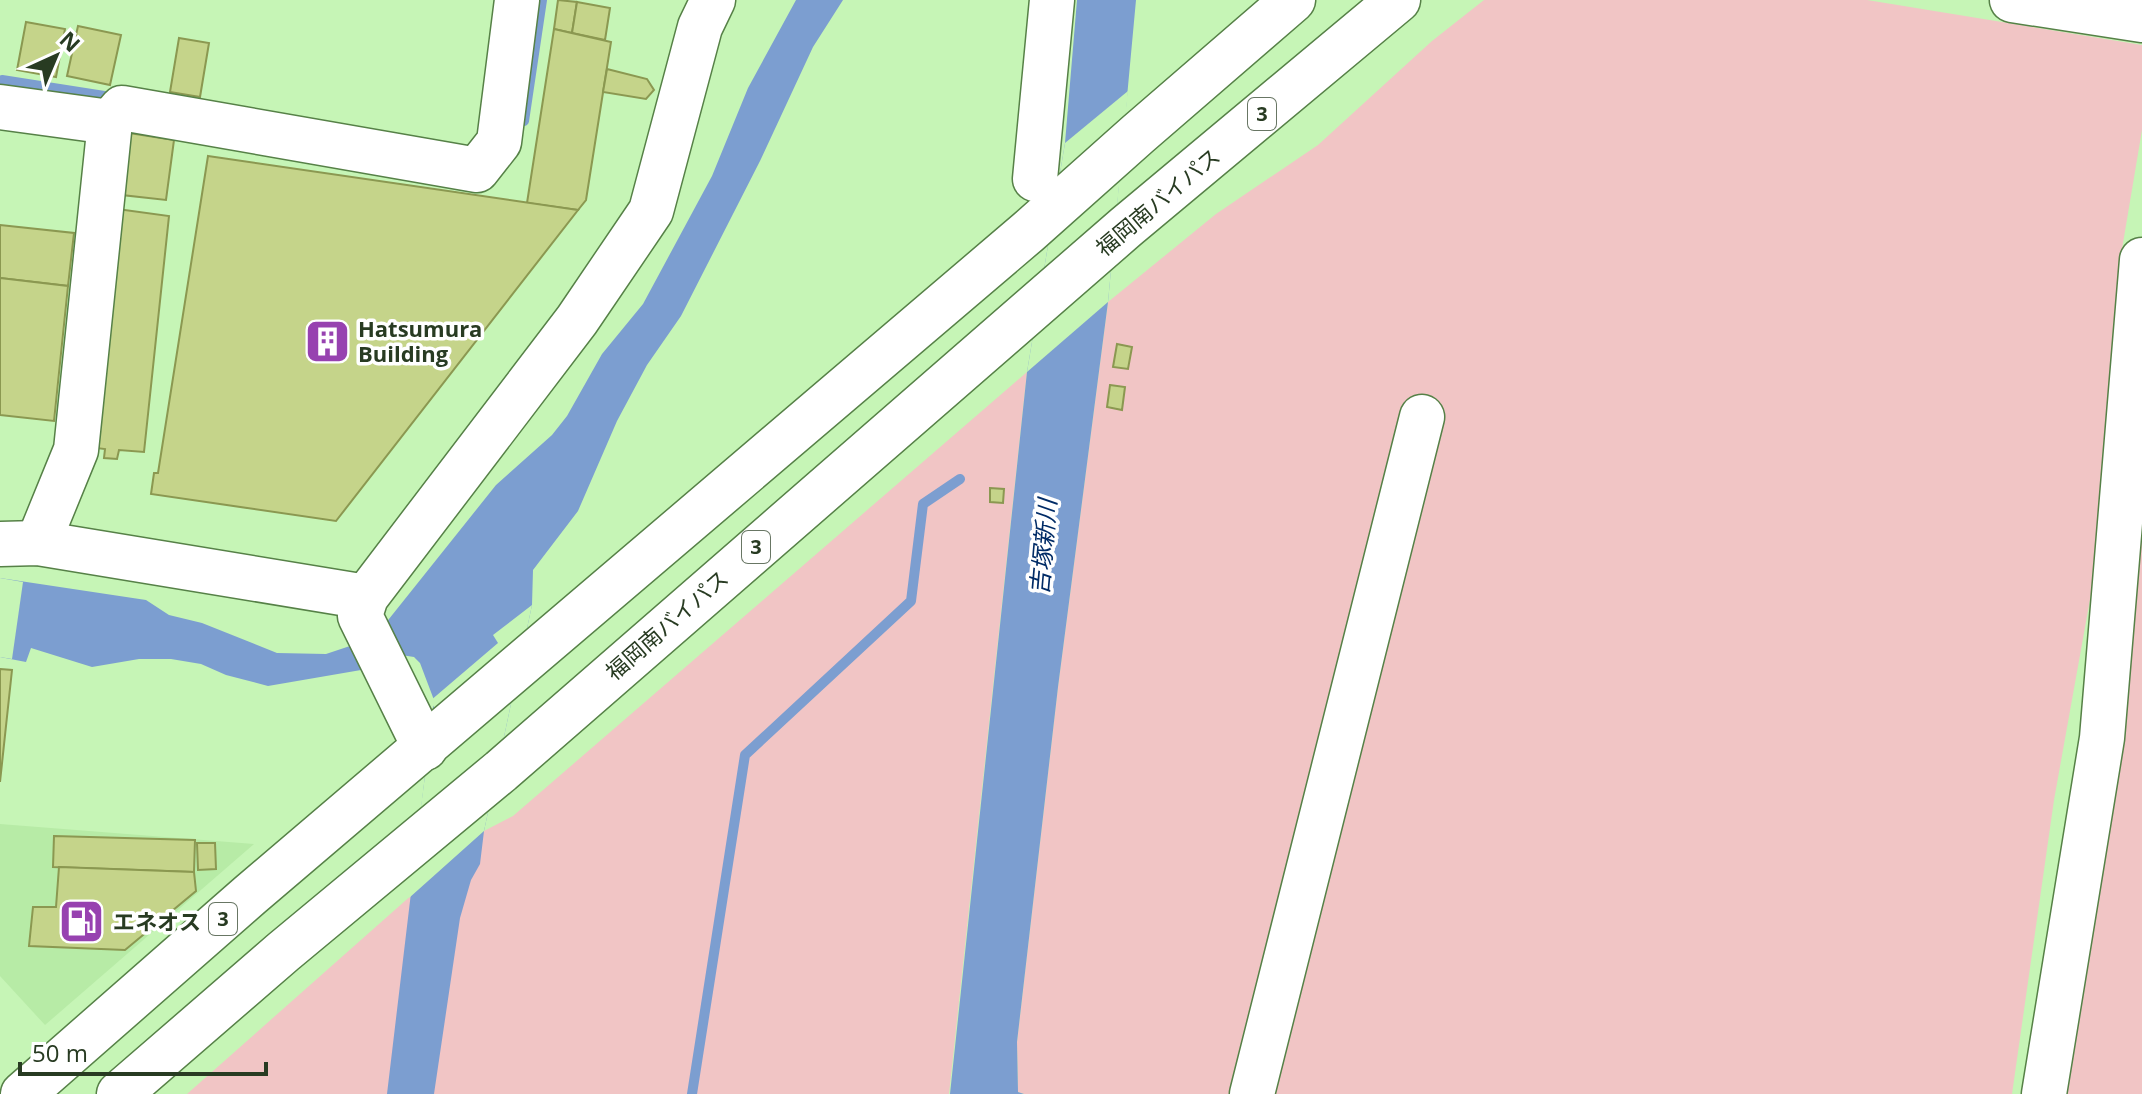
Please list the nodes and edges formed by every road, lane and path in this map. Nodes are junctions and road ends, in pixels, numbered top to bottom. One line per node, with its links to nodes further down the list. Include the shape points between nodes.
1 (517, 0): 9 (main road, via 499,142 477,170 122,108)
2 (713, 0): 14 (main road, via 700,27 651,211 577,320)
3 (1052, 0): 10 (main road)
4 (1293, 0): 15 (main road, 3)
5 (1398, 0): 17 (main road, 福岡南バイパス / 3, via 1126,227 501,771)
6 (2012, 0): 7 (main road)
7 (2142, 20)
8 (0, 107): 9 (main road)
9 (110, 122): 13 (main road, via 76,450)
10 (1035, 179)
11 (2142, 260): 19 (main road, via 2102,738)
12 (1422, 417): 18 (main road)
13 (19, 544): 14 (main road)
14 (366, 597): 15 (main road, via 360,616)
15 (425, 748): 16 (main road, 3)
16 (23, 1094)
17 (119, 1094)
18 (1252, 1094)
19 (2044, 1094)

